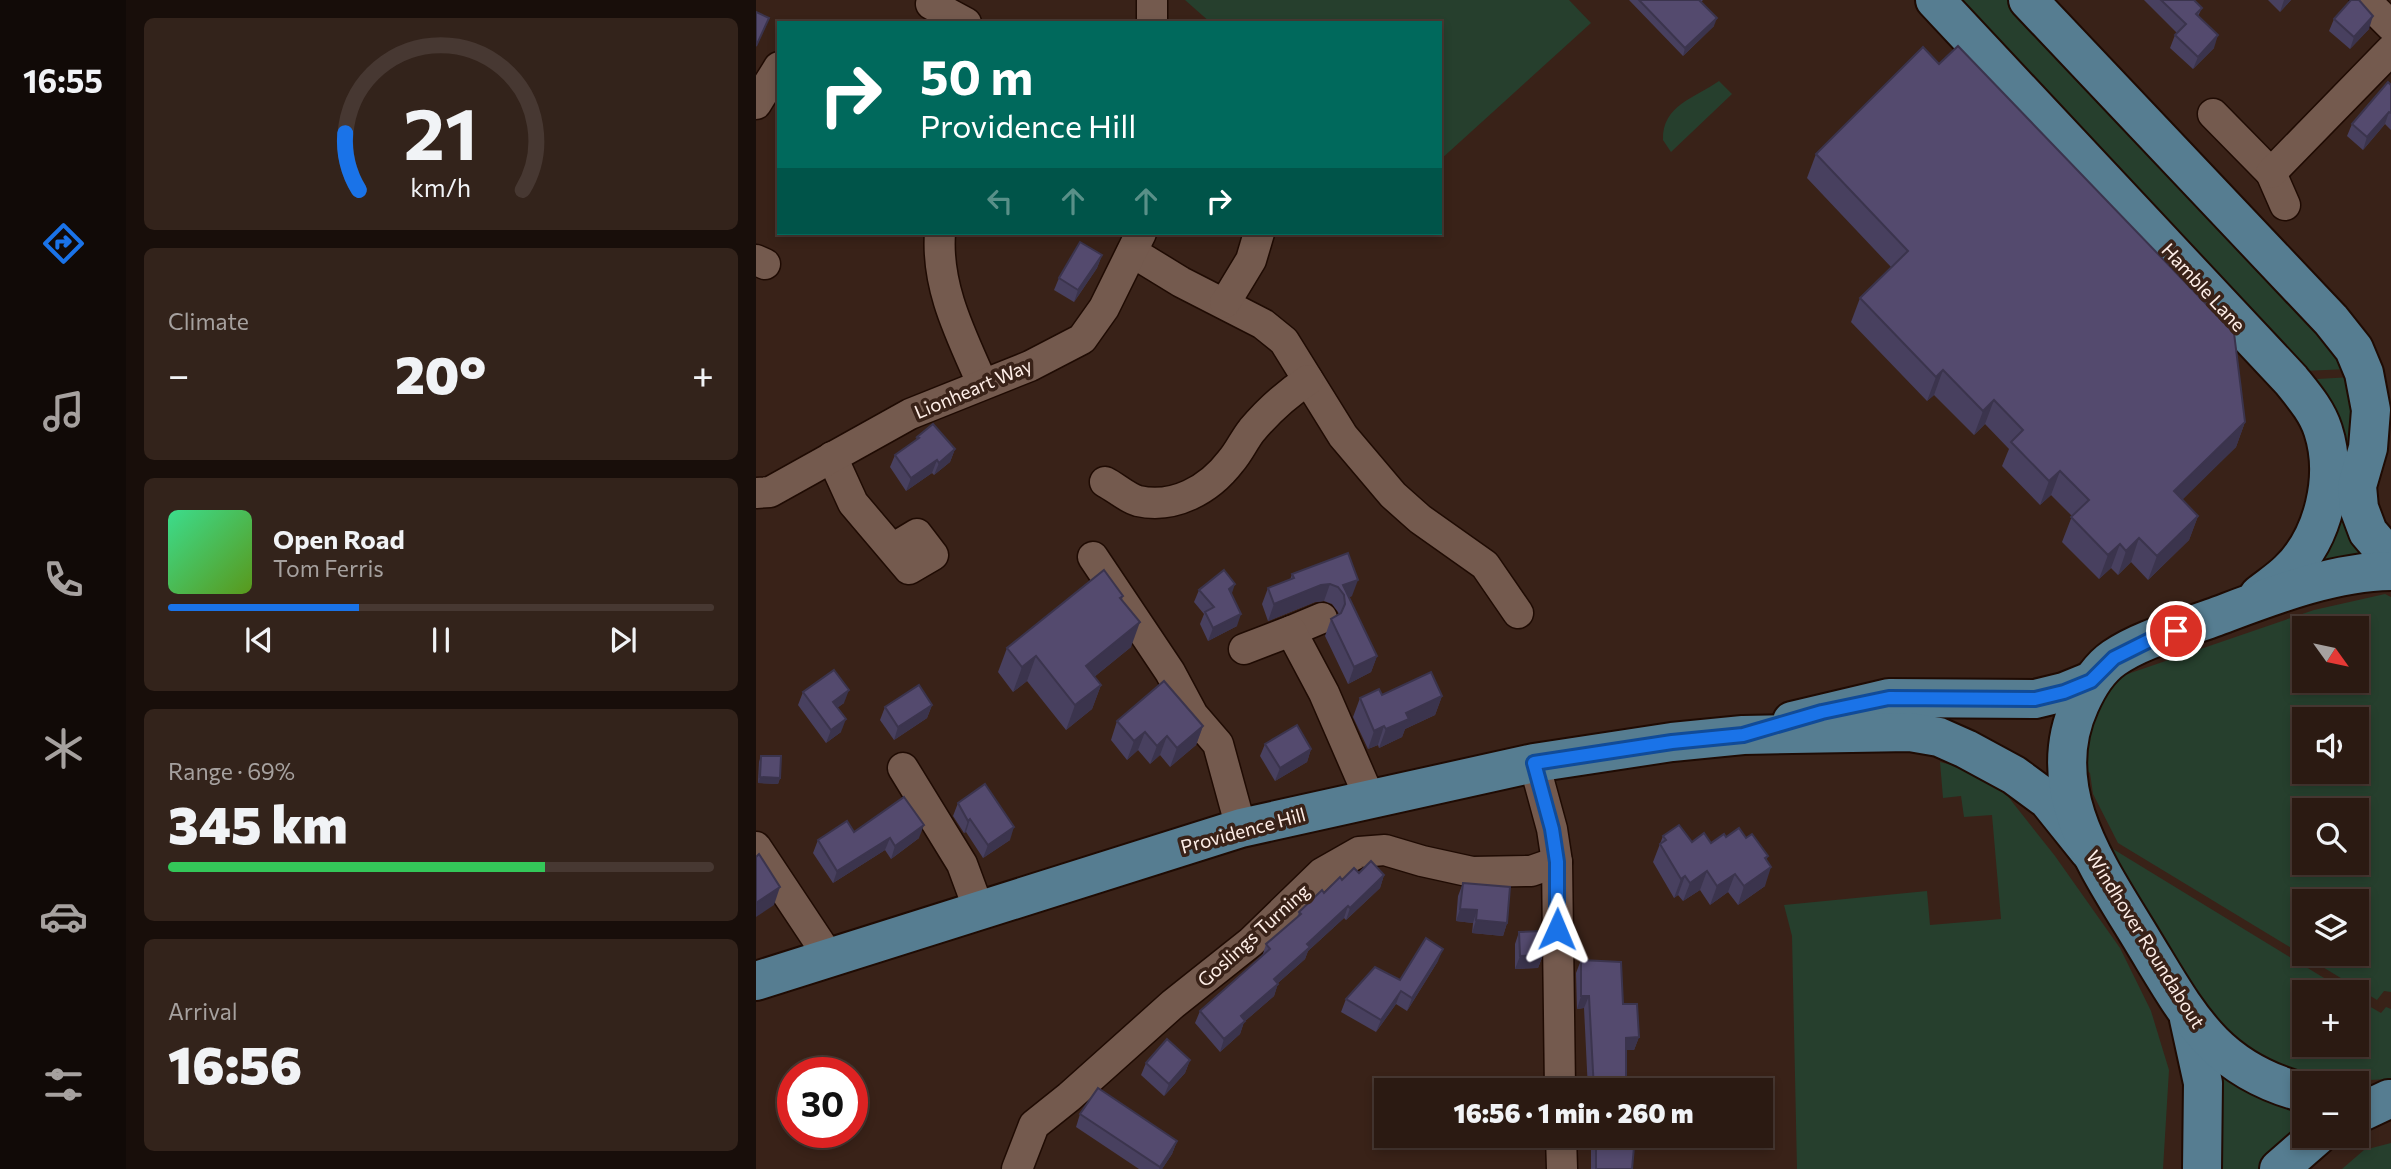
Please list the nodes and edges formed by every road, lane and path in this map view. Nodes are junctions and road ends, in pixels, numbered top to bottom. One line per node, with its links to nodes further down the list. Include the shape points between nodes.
1 (1152, 0): 7 (street)
2 (1935, 0): 28 (main road, Hamble Lane, via 2311,404 2323,428 2330,459 2322,513 2312,540 2290,571)
3 (2028, 0): 26 (main road, via 2354,349 2371,411 2368,448 2357,486 2359,508 2368,532)
4 (2365, 0): 8 (street)
5 (931, 4): 6 (street)
6 (962, 21)
7 (1152, 21)
8 (2391, 26)
9 (2387, 63): 13 (street)
10 (777, 72): 11 (street)
11 (756, 104)
12 (2213, 114): 13 (street)
13 (2271, 173): 14 (street)
14 (2285, 205)
15 (940, 235): 20 (street, via 942,278)
16 (1258, 235): 18 (street, via 1251,260)
17 (1137, 242): 18 (street, via 1181,282); 20 (street, Lionheart Way, via 1104,308 1082,340)
18 (1225, 303): 19 (street, via 1284,341)
19 (1308, 380): 22 (street, via 1271,409 1231,462 1193,495 1131,506); 29 (street, via 1343,436 1393,495 1486,565)
20 (982, 383): 21 (street, Lionheart Way, via 910,414)
21 (832, 457): 23 (street, Lionheart Way, via 770,492); 24 (street, via 853,503)
22 (1105, 482)
23 (756, 493)
24 (892, 550)
25 (1093, 557): 38 (street, via 1193,715 1218,744)
26 (2391, 559)
27 (2391, 571): 28 (main road, Windhover Roundabout, via 2354,573)
28 (2246, 606): 33 (main road, Windhover Roundabout, via 2150,640 2114,658)
29 (1518, 612)
30 (1322, 618): 31 (street)
31 (1291, 631): 32 (street); 37 (street)
32 (1244, 649)
33 (2091, 681): 34 (main road, Providence Hill, via 2035,699 1889,698); 40 (main road, Windhover Roundabout, via 2071,729 2066,764 2073,809)
34 (1743, 735): 35 (main road, Providence Hill); 40 (main road, Providence Hill, via 1910,732 1939,737 2048,800)
35 (1534, 763): 37 (main road, Providence Hill); 41 (street)
36 (903, 768): 42 (street, via 962,864)
37 (1370, 799): 38 (main road, Providence Hill)
38 (1241, 828): 42 (main road, Providence Hill)
39 (756, 846): 43 (street)
40 (2090, 850): 45 (main road, Windhover Roundabout)
41 (1557, 862): 46 (street); 50 (street, Goslings Turning, via 1531,871 1472,872 1385,850 1359,852 1322,873 1251,942 1034,1125)
42 (979, 910): 43 (main road, Providence Hill)
43 (829, 957): 44 (main road, Providence Hill)
44 (756, 981)
45 (2188, 1015): 47 (main road, Windhover Roundabout, via 2233,1061); 52 (main road, via 2203,1083)
46 (1560, 1078)
47 (2292, 1090)
48 (1561, 1148): 51 (street)
49 (2303, 1148): 53 (main road)
50 (1017, 1169)
51 (1562, 1169)
52 (2202, 1169)
53 (2279, 1169)

